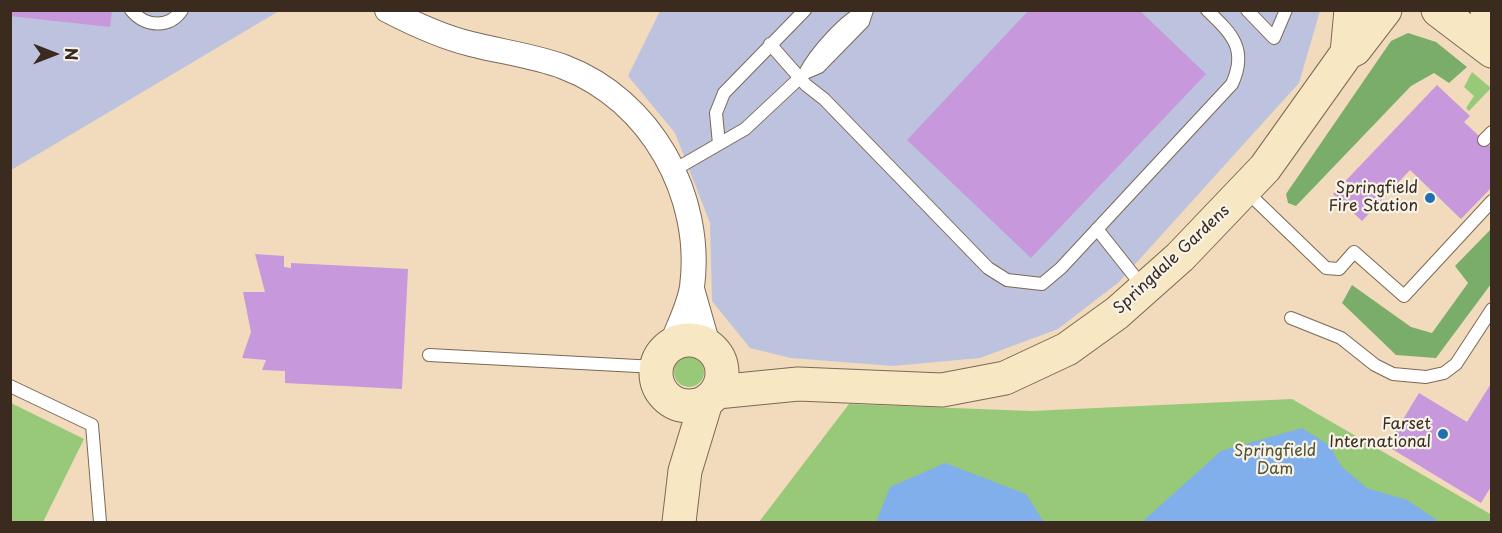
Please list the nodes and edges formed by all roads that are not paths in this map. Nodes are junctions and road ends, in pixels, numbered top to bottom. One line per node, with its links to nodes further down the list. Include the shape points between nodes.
1 (131, 10): 2 (lane, via 138,18 155,24 172,20)
2 (182, 10)
3 (387, 10): 19 (street, via 416,26 468,44 564,67 611,92 644,123)
4 (805, 10): 14 (lane)
5 (867, 10): 17 (lane, via 863,22 819,67)
6 (1207, 10): 22 (lane, via 1236,44 1239,70 1232,84)
7 (1247, 10): 8 (lane, via 1274,38)
8 (1286, 10)
9 (1351, 10): 16 (street)
10 (1385, 10): 16 (street, Springdale Gardens, via 1355,49)
11 (1438, 10): 15 (street)
12 (1487, 10): 13 (street)
13 (1491, 15)
14 (770, 44): 17 (lane); 18 (lane, via 724,93 716,113)
15 (1491, 51)
16 (1347, 53): 20 (street, Springdale Gardens)
17 (803, 76): 18 (lane, via 745,129); 22 (lane, via 988,268 1007,280 1042,284)
18 (719, 144): 19 (lane)
19 (674, 170): 23 (street, via 686,205 694,249)
20 (1245, 190): 21 (lane, via 1326,268 1339,269 1354,252 1404,296); 24 (street, Springdale Gardens)
21 (1491, 201)
22 (1097, 230): 24 (lane)
23 (692, 289): 28 (street); 29 (street)
24 (1144, 289): 29 (street, Springdale Gardens, via 1067,349 1005,378 942,390)
25 (1491, 309): 26 (lane, via 1456,364 1444,373 1426,376 1394,374 1375,365 1341,338)
26 (1291, 318)
27 (429, 355): 28 (lane)
28 (664, 355): 29 (street, via 687,339); 31 (street, via 657,382)
29 (713, 376): 31 (street, via 692,406); 32 (street)
30 (10, 386): 33 (lane, via 92,425)
31 (670, 400): 32 (street)
32 (685, 471): 34 (street)
33 (100, 522)
34 (679, 522)

